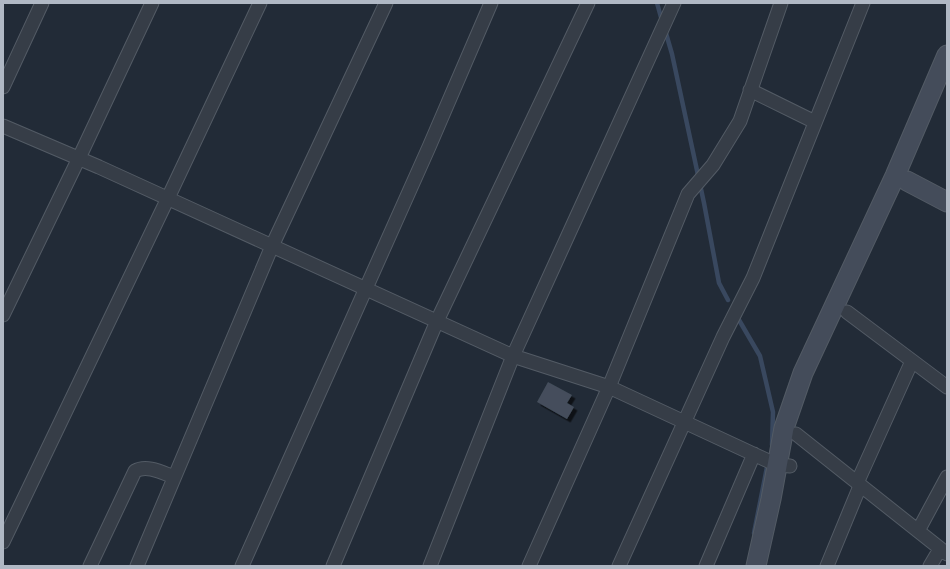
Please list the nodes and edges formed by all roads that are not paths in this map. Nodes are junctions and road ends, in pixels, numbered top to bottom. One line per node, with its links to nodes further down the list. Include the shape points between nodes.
1 (42, 3): 11 (street)
2 (152, 3): 16 (street)
3 (260, 3): 18 (street)
4 (386, 3): 20 (street)
5 (491, 3): 21 (street)
6 (588, 3): 24 (street)
7 (674, 3): 25 (street)
8 (781, 3): 13 (street)
9 (863, 3): 14 (street)
10 (947, 55): 32 (street, via 896,176 803,373 784,428)
11 (3, 87)
12 (947, 88): 17 (street)
13 (750, 90): 14 (street); 28 (street, via 740,121 713,165 688,194)
14 (815, 122): 29 (street, via 753,278)
15 (3, 126): 16 (street)
16 (79, 158): 18 (street); 23 (street)
17 (907, 181): 19 (street); 22 (street)
18 (168, 198): 20 (street); 37 (street)
19 (947, 202)
20 (272, 246): 21 (street); 33 (street)
21 (365, 288): 24 (street); 41 (street)
22 (847, 312): 26 (street); 30 (street, via 815,378)
23 (3, 315)
24 (437, 321): 25 (street); 42 (street)
25 (513, 356): 28 (street); 43 (street)
26 (912, 361): 27 (street); 35 (street)
27 (947, 386)
28 (609, 387): 29 (street); 44 (street)
29 (684, 421): 31 (street); 45 (street)
30 (796, 434): 32 (street); 35 (street)
31 (754, 454): 32 (street); 46 (street)
32 (784, 465): 47 (street); 48 (street)
33 (174, 477): 39 (street, via 146,468 135,471); 40 (street)
34 (947, 477): 36 (street)
35 (858, 484): 36 (street); 49 (street)
36 (918, 531): 38 (street)
37 (3, 542)
38 (943, 552): 50 (street)
39 (90, 566)
40 (138, 566)
41 (242, 566)
42 (333, 566)
43 (430, 566)
44 (529, 566)
45 (619, 566)
46 (706, 566)
47 (756, 566)
48 (769, 566)
49 (827, 566)
50 (930, 566)

